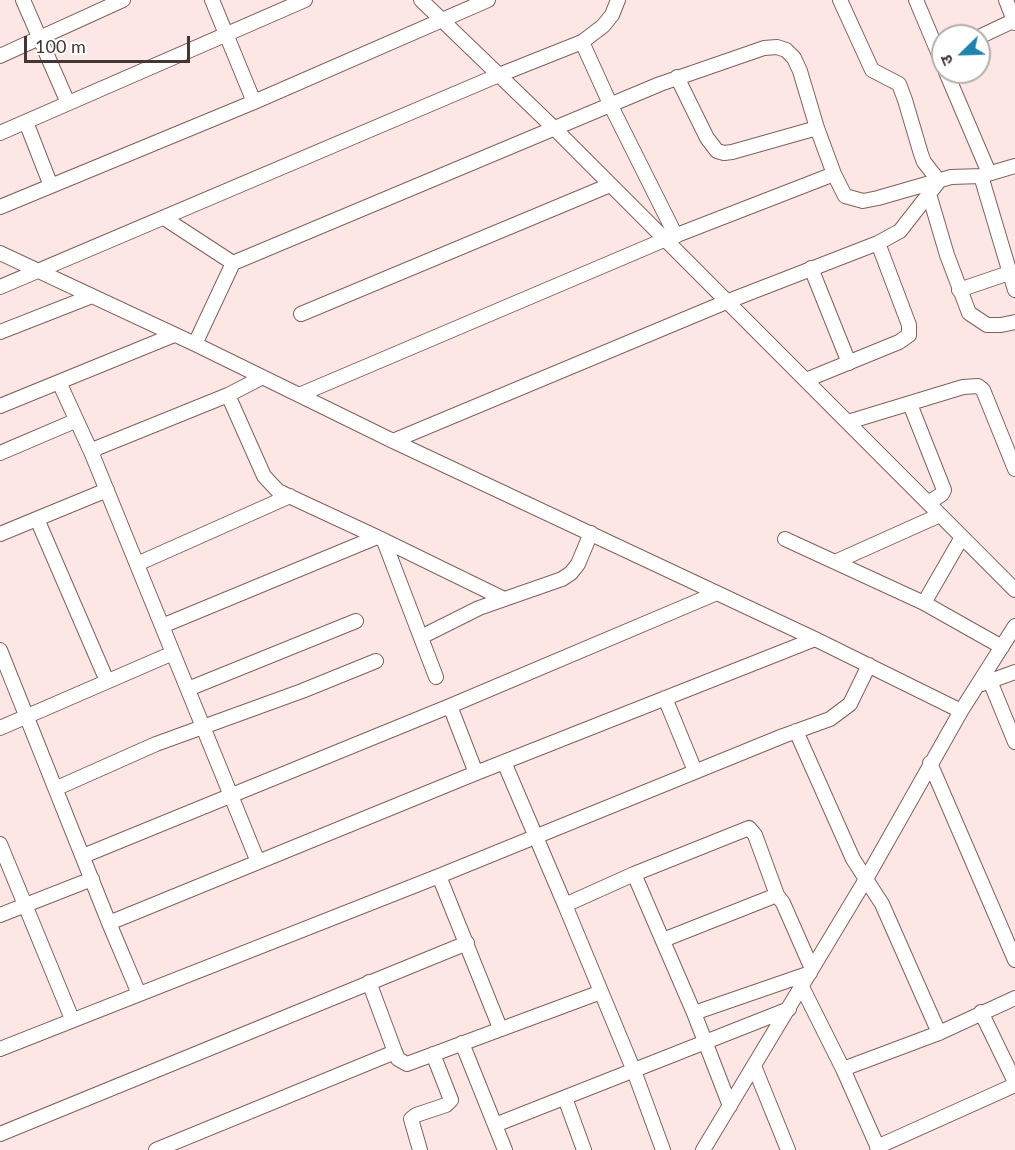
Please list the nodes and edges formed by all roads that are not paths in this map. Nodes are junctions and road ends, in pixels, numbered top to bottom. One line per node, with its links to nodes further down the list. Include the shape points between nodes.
1 (23, 0): 16 (street)
2 (123, 0): 16 (street)
3 (212, 0): 15 (street)
4 (305, 0): 15 (street)
5 (421, 0): 11 (street)
6 (488, 0): 11 (street)
7 (618, 0): 17 (street, via 603,26)
8 (840, 0): 32 (street, via 872,70 899,84 924,162)
9 (916, 0): 13 (street)
10 (1006, 0): 12 (street)
11 (443, 19): 19 (street); 22 (street)
12 (1015, 22): 14 (street)
13 (931, 33)
14 (991, 33)
15 (227, 35): 22 (street); 23 (street)
16 (39, 38): 18 (street); 23 (street)
17 (582, 42): 19 (street); 24 (street)
18 (0, 56)
19 (499, 75): 27 (street); 37 (street)
20 (677, 77): 24 (street); 26 (street, via 717,151 732,152); 26 (street, via 764,48 786,50 800,71)
21 (951, 84): 31 (street)
22 (254, 102): 34 (street)
23 (68, 103): 25 (street)
24 (611, 106): 27 (street); 38 (street)
25 (26, 122): 28 (street); 34 (street)
26 (817, 128): 30 (street)
27 (555, 129): 33 (street); 41 (street)
28 (0, 133)
29 (1015, 166): 31 (street)
30 (834, 174): 32 (street, via 845,196 863,201); 38 (street)
31 (985, 175): 32 (street); 43 (street)
32 (939, 181): 35 (street)
33 (610, 185): 38 (street); 50 (street)
34 (51, 186): 36 (street)
35 (929, 194): 39 (street, via 900,231); 46 (street)
36 (0, 207)
37 (164, 218): 41 (street); 44 (street)
38 (670, 238): 49 (street); 60 (street)
39 (878, 243): 42 (street); 55 (street, via 910,331 905,339)
40 (0, 254): 44 (street)
41 (232, 263): 54 (street)
42 (811, 268): 49 (street); 55 (street)
43 (1011, 270): 46 (street); 47 (street)
44 (39, 271): 45 (street); 48 (street)
45 (0, 287)
46 (959, 290): 51 (street, via 969,313 981,322 1001,326)
47 (1015, 290)
48 (92, 296): 52 (street); 53 (street)
49 (726, 302): 57 (street); 65 (street)
50 (301, 314)
51 (1015, 322)
52 (0, 332)
53 (174, 335): 54 (street); 58 (street)
54 (195, 344): 56 (street)
55 (849, 363): 57 (street)
56 (261, 378): 59 (street); 60 (street)
57 (806, 380): 64 (street)
58 (59, 382): 62 (street); 63 (street)
59 (228, 395): 67 (street, via 97,448); 70 (street, via 264,476 278,491)
60 (299, 395): 65 (street)
61 (910, 404): 64 (street); 68 (street, via 978,386); 71 (street, via 944,490)
62 (0, 406)
63 (75, 421): 66 (street); 67 (street)
64 (848, 422): 71 (street)
65 (393, 441): 74 (street)
66 (0, 453)
67 (92, 454): 69 (street)
68 (1015, 469)
69 (107, 490): 73 (street); 80 (street)
70 (290, 496): 77 (street); 80 (street)
71 (928, 502): 72 (street)
72 (940, 515): 76 (street); 79 (street)
73 (37, 519): 75 (street); 97 (street)
74 (591, 533): 82 (street); 83 (street, via 571,573)
75 (0, 534)
76 (962, 537): 81 (street); 84 (street)
77 (381, 539): 83 (street); 86 (street); 88 (street)
78 (785, 539): 79 (street)
79 (835, 562): 84 (street)
80 (137, 564): 86 (street)
81 (1015, 590)
82 (717, 593): 89 (street); 101 (street)
83 (504, 599): 88 (street)
84 (924, 603): 90 (street)
85 (357, 621): 99 (street)
86 (162, 626): 92 (street)
87 (1015, 626): 90 (street)
88 (421, 637): 96 (street)
89 (815, 639): 94 (street); 100 (street)
90 (1002, 647): 98 (street)
91 (0, 650): 103 (street)
92 (173, 652): 97 (street); 99 (street)
93 (376, 661): 105 (street)
94 (869, 665): 102 (street); 106 (street, via 850,704 830,719)
95 (1015, 672): 98 (street)
96 (436, 677)
97 (107, 681): 103 (street)
98 (984, 683): 102 (street); 107 (street)
99 (188, 689): 105 (street)
100 (665, 698): 108 (street); 110 (street)
101 (450, 706): 111 (street); 113 (street)
102 (961, 711): 109 (street)
103 (26, 717): 104 (street); 112 (street)
104 (0, 728)
105 (204, 728): 112 (street, via 156,744); 113 (street)
106 (796, 731): 110 (street); 121 (street, via 853,859)
107 (1015, 742)
108 (504, 762): 111 (street); 114 (street)
109 (930, 764): 121 (street); 129 (street)
110 (694, 771): 114 (street)
111 (476, 773): 117 (street)
112 (57, 788): 116 (street)
113 (230, 795): 116 (street); 117 (street)
114 (534, 836): 119 (street); 124 (street)
115 (1, 847): 123 (street)
116 (83, 856): 120 (street)
117 (258, 862): 126 (street)
118 (634, 874): 122 (street, via 749,828); 124 (street); 127 (street)
119 (439, 876): 128 (street); 134 (street)
120 (92, 879): 123 (street); 126 (street)
121 (866, 879): 130 (street); 141 (street, via 882,904)
122 (777, 895): 127 (street); 130 (street)
123 (24, 905): 125 (street); 139 (street)
124 (565, 905): 133 (street)
125 (0, 915)
126 (109, 923): 134 (street)
127 (663, 940): 138 (street)
128 (467, 943): 131 (street); 140 (street)
129 (1015, 960)
130 (811, 971): 132 (street); 138 (street)
131 (369, 982): 145 (street); 154 (street)
132 (802, 987): 136 (street); 148 (street)
133 (601, 992): 140 (street); 149 (street)
134 (140, 994): 139 (street)
135 (1015, 998): 137 (street)
136 (789, 1009): 143 (street); 147 (street)
137 (981, 1012): 141 (street); 150 (street)
138 (694, 1013): 143 (street)
139 (72, 1019): 144 (street)
140 (500, 1028): 142 (street)
141 (939, 1033): 148 (street)
142 (462, 1042): 146 (street); 153 (street)
143 (704, 1042): 149 (street); 152 (street)
144 (0, 1049)
145 (395, 1052): 146 (street, via 407,1064); 157 (street)
146 (433, 1054): 155 (street, via 451,1100 413,1118 411,1124)
147 (754, 1066): 152 (street); 163 (street)
148 (843, 1069): 156 (street)
149 (634, 1071): 151 (street); 161 (street)
150 (1015, 1083): 156 (street)
151 (565, 1098): 153 (street); 160 (street)
152 (730, 1106): 162 (street)
153 (495, 1125): 159 (street)
154 (0, 1134)
155 (419, 1147): 158 (street)
156 (878, 1149)
157 (156, 1150)
158 (404, 1150)
159 (505, 1150)
160 (584, 1150)
161 (663, 1150)
162 (703, 1150)
163 (788, 1150)

